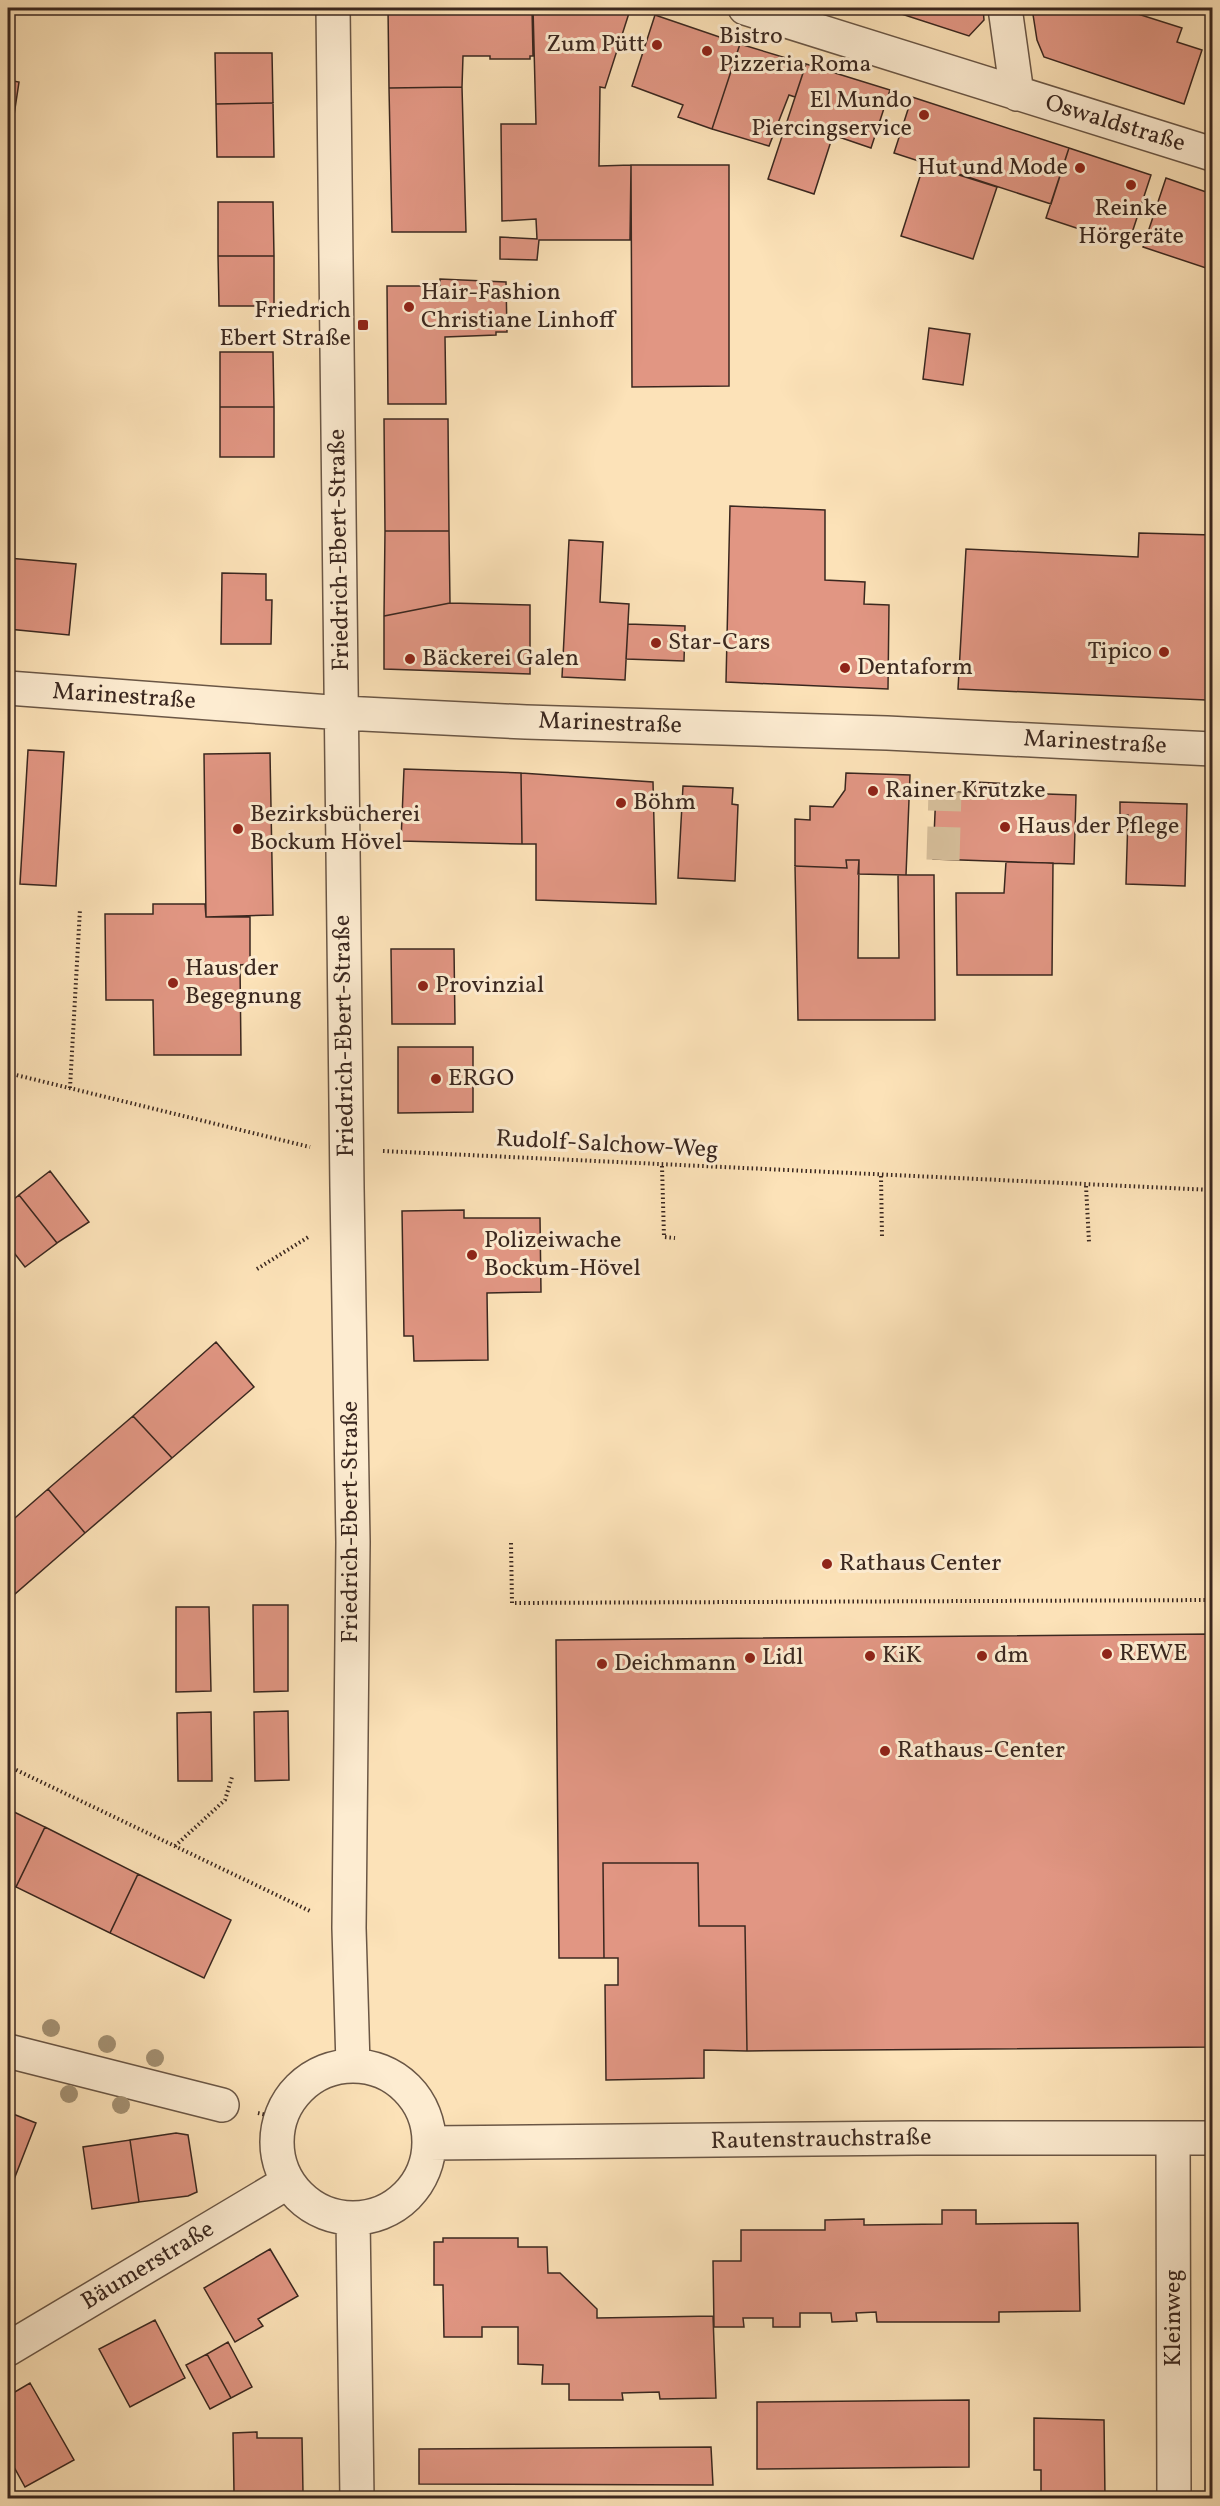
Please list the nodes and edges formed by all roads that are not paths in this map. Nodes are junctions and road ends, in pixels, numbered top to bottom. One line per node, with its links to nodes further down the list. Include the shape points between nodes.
1 (333, 8): 7 (street, Friedrich-Ebert-Straße)
2 (745, 8): 4 (street, Oswaldstraße)
3 (1005, 8): 4 (street, Oswaldstraße)
4 (1017, 94): 5 (street, Oswaldstraße)
5 (1212, 154)
6 (8, 688): 7 (street, Marinestraße)
7 (343, 713): 8 (street, Marinestraße); 10 (street, Friedrich-Ebert-Straße, via 353,1542 349,1928)
8 (1212, 748)
9 (8, 2051): 11 (street)
10 (352, 2065): 14 (street, via 382,2072 407,2088 427,2123); 15 (street, via 329,2069 308,2080 291,2097 280,2118 276,2140 279,2162)
11 (222, 2105)
12 (1173, 2138): 13 (street, Rautenstrauchstraße); 14 (street, Rautenstrauchstraße); 19 (street, Kleinweg)
13 (1212, 2138)
14 (429, 2143): 16 (street, via 425,2166 414,2187 398,2203 376,2214)
15 (288, 2182): 16 (street, via 305,2201 328,2214); 17 (street, Bäumerstraße)
16 (353, 2218): 18 (street)
17 (8, 2349)
18 (357, 2499)
19 (1174, 2499)

